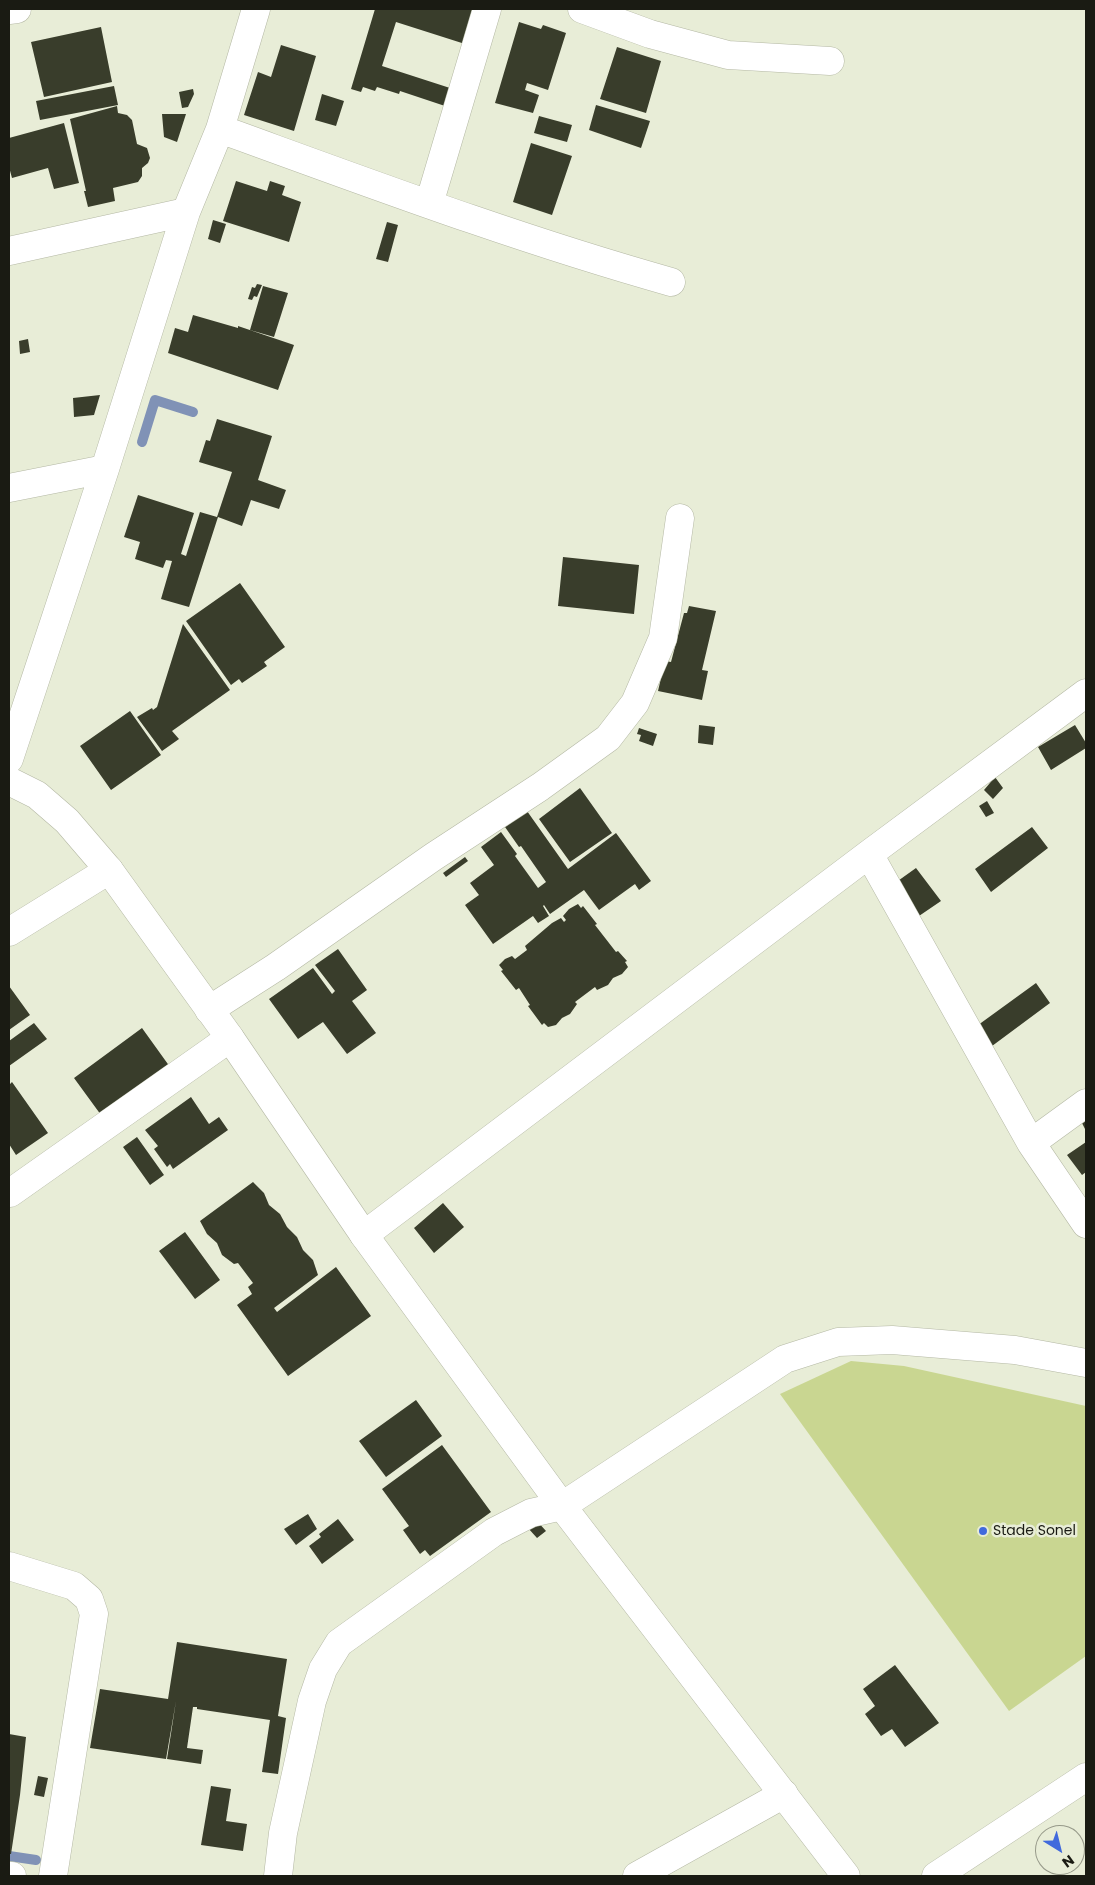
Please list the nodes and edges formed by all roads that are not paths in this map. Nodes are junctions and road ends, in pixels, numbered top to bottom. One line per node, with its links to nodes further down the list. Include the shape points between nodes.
1 (17, 9): 5 (street)
2 (256, 9): 7 (street)
3 (487, 9): 8 (street)
4 (582, 9): 6 (street, via 650,34 728,55)
5 (9, 10)
6 (830, 61)
7 (220, 129): 8 (street); 9 (street)
8 (428, 204): 11 (street, via 596,261)
9 (186, 212): 10 (street); 12 (street)
10 (9, 250)
11 (671, 282)
12 (105, 469): 13 (street); 16 (street)
13 (9, 488)
14 (680, 518): 21 (street, via 663,638 635,704 608,738)
15 (1086, 693): 18 (street)
16 (9, 758)
17 (9, 781): 19 (street, via 37,795 67,821)
18 (869, 854): 24 (street); 27 (street)
19 (109, 870): 20 (street); 21 (street)
20 (9, 932)
21 (209, 1010): 22 (street)
22 (230, 1038): 25 (street); 27 (street)
23 (1086, 1103): 24 (street)
24 (1031, 1143): 26 (street)
25 (9, 1193)
26 (1086, 1224)
27 (364, 1235): 29 (street)
28 (1086, 1363): 29 (street, via 1015,1350 892,1340 838,1342 784,1359)
29 (562, 1506): 32 (street); 34 (street, via 532,1513 494,1532 339,1643 322,1669 312,1701)
30 (9, 1566): 33 (street, via 74,1586 89,1599 94,1614)
31 (1086, 1777): 37 (street)
32 (784, 1794): 35 (street); 36 (street)
33 (54, 1876)
34 (278, 1876)
35 (637, 1876)
36 (846, 1876)
37 (936, 1876)

